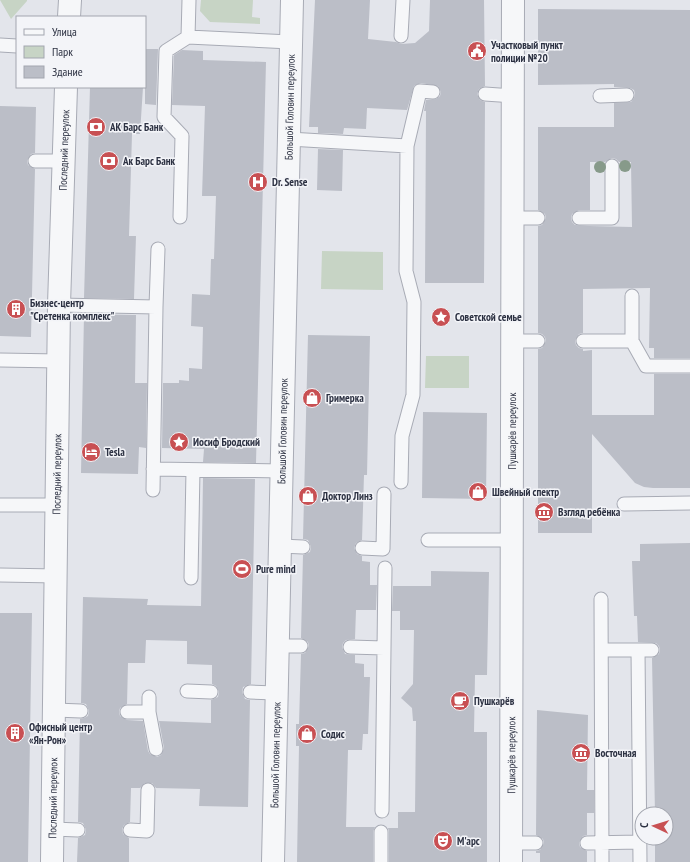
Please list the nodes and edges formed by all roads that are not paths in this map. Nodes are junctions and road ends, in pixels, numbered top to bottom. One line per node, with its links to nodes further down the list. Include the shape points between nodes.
1 (70, 0): 6 (street)
2 (190, 0): 8 (lane)
3 (292, 0): 9 (street, Большой Головин переулок)
4 (403, 0): 7 (lane)
5 (513, 0): 16 (street, Пушкарёв переулок)
6 (69, 16)
7 (401, 36)
8 (188, 37): 9 (lane); 23 (lane, via 166,51 164,117 182,136)
9 (290, 42): 18 (street, Большой Головин переулок)
10 (0, 45): 11 (lane)
11 (16, 46)
12 (66, 88): 21 (street, Последний переулок)
13 (433, 92): 19 (lane, via 420,91)
14 (485, 94): 16 (lane)
15 (626, 95): 17 (lane)
16 (513, 96): 24 (street, Пушкарёв переулок)
17 (600, 96)
18 (288, 139): 19 (lane); 40 (street, Большой Головин переулок)
19 (407, 146): 41 (lane, via 406,271 414,302 413,395 402,436)
20 (35, 161): 21 (lane)
21 (64, 161): 29 (street, Последний переулок)
22 (612, 166): 26 (lane, via 612,218)
23 (180, 217)
24 (512, 218): 25 (lane); 31 (street, Пушкарёв переулок)
25 (538, 218)
26 (579, 218)
27 (158, 249): 30 (lane)
28 (632, 296): 34 (lane)
29 (60, 305): 30 (lane); 36 (street, Последний переулок)
30 (156, 307): 38 (lane)
31 (512, 341): 32 (lane); 49 (street, Пушкарёв переулок)
32 (538, 341)
33 (583, 341): 34 (lane)
34 (632, 341): 37 (lane, via 646,366)
35 (0, 360): 36 (lane)
36 (59, 361): 47 (street, Последний переулок)
37 (690, 366)
38 (153, 469): 39 (lane); 42 (lane)
39 (193, 470): 40 (lane); 56 (lane)
40 (282, 472): 50 (street, Большой Головин переулок)
41 (401, 482)
42 (152, 490)
43 (384, 494): 52 (lane, via 383,549)
44 (690, 503): 45 (lane)
45 (624, 504)
46 (0, 505): 47 (lane)
47 (57, 505): 55 (street, Последний переулок)
48 (428, 540): 49 (lane)
49 (511, 540): 87 (street, Пушкарёв переулок)
50 (280, 546): 51 (lane); 58 (street, Большой Головин переулок)
51 (303, 547)
52 (362, 548)
53 (385, 568): 61 (lane)
54 (0, 575): 55 (lane)
55 (57, 576): 70 (street, Последний переулок)
56 (191, 578)
57 (601, 599): 62 (lane)
58 (278, 646): 59 (lane); 68 (street, Большой Головин переулок)
59 (301, 646)
60 (350, 648): 61 (lane)
61 (384, 648): 77 (lane)
62 (602, 650): 63 (lane); 82 (lane)
63 (638, 650): 64 (lane); 76 (lane)
64 (652, 650)
65 (187, 691): 66 (lane)
66 (211, 692)
67 (250, 692): 68 (lane)
68 (276, 693): 89 (street, Большой Головин переулок)
69 (150, 697): 73 (lane)
70 (54, 710): 71 (lane); 78 (street, Последний переулок)
71 (81, 711)
72 (127, 712): 73 (lane)
73 (149, 712): 74 (lane)
74 (156, 749)
75 (148, 790): 80 (lane, via 147,831)
76 (639, 806)
77 (382, 811)
78 (53, 829): 79 (lane); 88 (street, Последний переулок)
79 (78, 830)
80 (130, 830)
81 (381, 832): 90 (lane)
82 (602, 842): 83 (lane); 85 (lane); 91 (lane)
83 (634, 842)
84 (536, 843): 87 (lane)
85 (587, 843)
86 (639, 846): 92 (lane)
87 (511, 853)
88 (52, 862)
89 (273, 862)
90 (381, 862)
91 (602, 862)
92 (640, 862)

